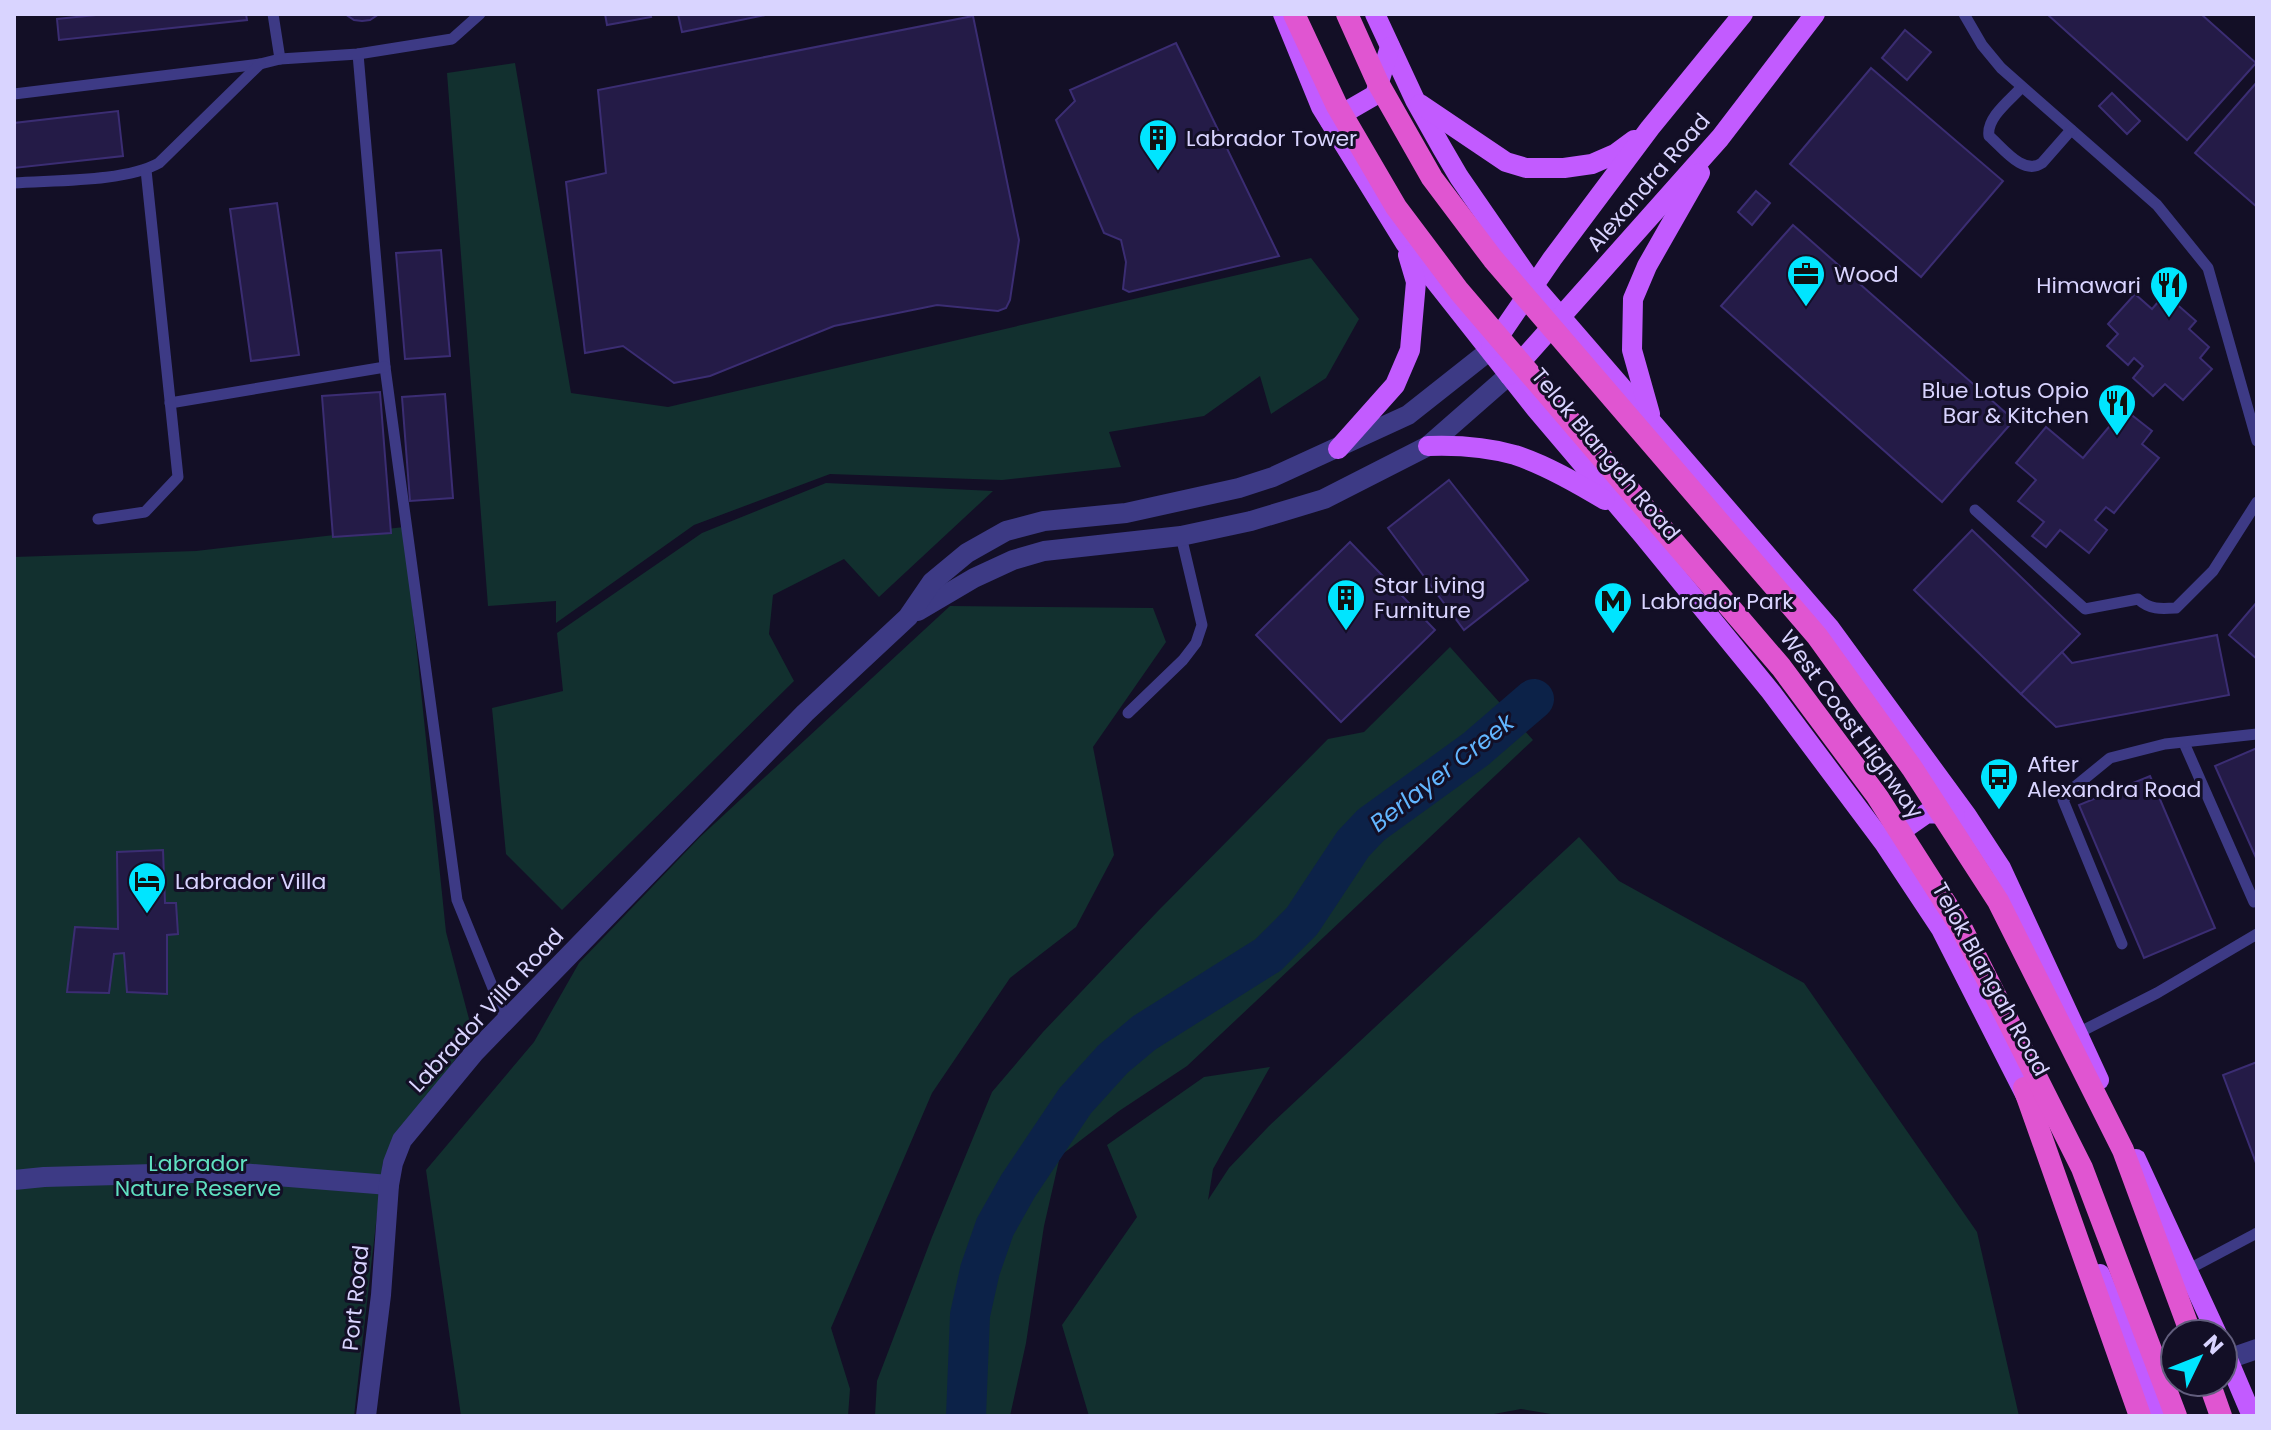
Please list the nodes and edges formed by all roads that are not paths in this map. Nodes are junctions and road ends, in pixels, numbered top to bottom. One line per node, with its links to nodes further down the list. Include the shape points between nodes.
1 (273, 14): 12 (lane)
2 (480, 14): 11 (lane, via 452,39)
3 (1283, 14): 17 (main road)
4 (1294, 14): 62 (highway, West Coast Highway, bridge, via 1337,106 1396,207 1459,291 1781,667 1877,796 1953,916 2082,1168)
5 (1347, 14): 56 (highway, West Coast Highway, bridge, via 1378,83 1432,178 1493,259 1817,636 1998,901 2123,1150)
6 (1375, 14): 10 (main road)
7 (1743, 14): 18 (main road, Alexandra Road)
8 (1815, 14): 20 (main road, Alexandra Road)
9 (1964, 14): 14 (lane, via 1982,45)
10 (1390, 47): 16 (main road); 17 (main road, via 1375,95)
11 (358, 54): 12 (lane); 27 (lane)
12 (280, 59): 13 (lane)
13 (260, 64): 15 (lane); 21 (lane)
14 (2021, 88): 19 (lane); 19 (lane, via 1991,122 1989,136 2025,166 2036,167)
15 (14, 94)
16 (1415, 100): 18 (main road, via 1506,162 1526,168 1592,164); 24 (main road, via 1459,177)
17 (1330, 121): 23 (main road)
18 (1650, 128): 24 (main road, Alexandra Road)
19 (2071, 130): 31 (lane, via 2157,205 2208,268)
20 (1720, 138): 25 (main road, Alexandra Road); 30 (main road, via 1633,299 1632,350)
21 (146, 170): 22 (lane); 29 (lane)
22 (14, 183)
23 (1405, 243): 26 (main road, Telok Blangah Road); 33 (main road, via 1416,282 1410,350 1395,385)
24 (1535, 287): 25 (main road); 26 (main road, Alexandra Road)
25 (1562, 317): 28 (main road, Alexandra Road); 30 (main road)
26 (1489, 351): 28 (main road, Telok Blangah Road); 33 (street, Labrador Villa Road, via 1408,415)
27 (385, 367): 29 (lane); 49 (lane, via 457,900)
28 (1509, 375): 32 (street, Labrador Villa Road); 36 (main road, Telok Blangah Road)
29 (170, 403): 38 (lane, via 178,477 145,512)
30 (1652, 421): 44 (main road, via 1829,627)
31 (2257, 441)
32 (1428, 446): 36 (main road, via 1516,455); 39 (street, Labrador Villa Road, via 1324,499)
33 (1338, 449): 35 (street, Labrador Villa Road, via 1239,488)
34 (2257, 502): 37 (lane, via 2213,571 2176,608 2158,609 2138,599 2085,609)
35 (1159, 506): 39 (street, via 1140,524 1146,532); 40 (street, Labrador Villa Road, via 1006,531 967,553 932,582)
36 (1619, 508): 45 (main road, Telok Blangah Road, via 1771,692)
37 (1975, 510)
38 (98, 519)
39 (1176, 537): 40 (street, Labrador Villa Road, via 1044,551 1013,560); 41 (lane, via 1202,625 1183,660)
40 (908, 617): 49 (street, Labrador Villa Road, via 805,713)
41 (1128, 713)
42 (2257, 734): 43 (lane)
43 (2184, 743): 46 (lane); 48 (lane, via 2110,758 2063,800)
44 (1967, 816): 45 (main road, via 1927,813); 50 (main road, via 2001,868)
45 (1884, 843): 51 (main road, Telok Blangah Road, via 1941,929)
46 (2254, 902)
47 (2257, 934): 50 (lane)
48 (2122, 944)
49 (506, 1020): 53 (street, Labrador Villa Road, via 402,1140)
50 (2078, 1033): 55 (main road)
51 (2024, 1088): 60 (highway); 61 (main road, Telok Blangah Road)
52 (14, 1180): 53 (street, via 228,1172)
53 (389, 1185): 59 (street, Port Road)
54 (2257, 1233): 55 (lane)
55 (2187, 1270): 57 (main road)
56 (2185, 1318)
57 (2210, 1318)
58 (2239, 1385): 63 (main road)
59 (366, 1416)
60 (2140, 1416)
61 (2158, 1416)
62 (2176, 1416)
63 (2252, 1416)

